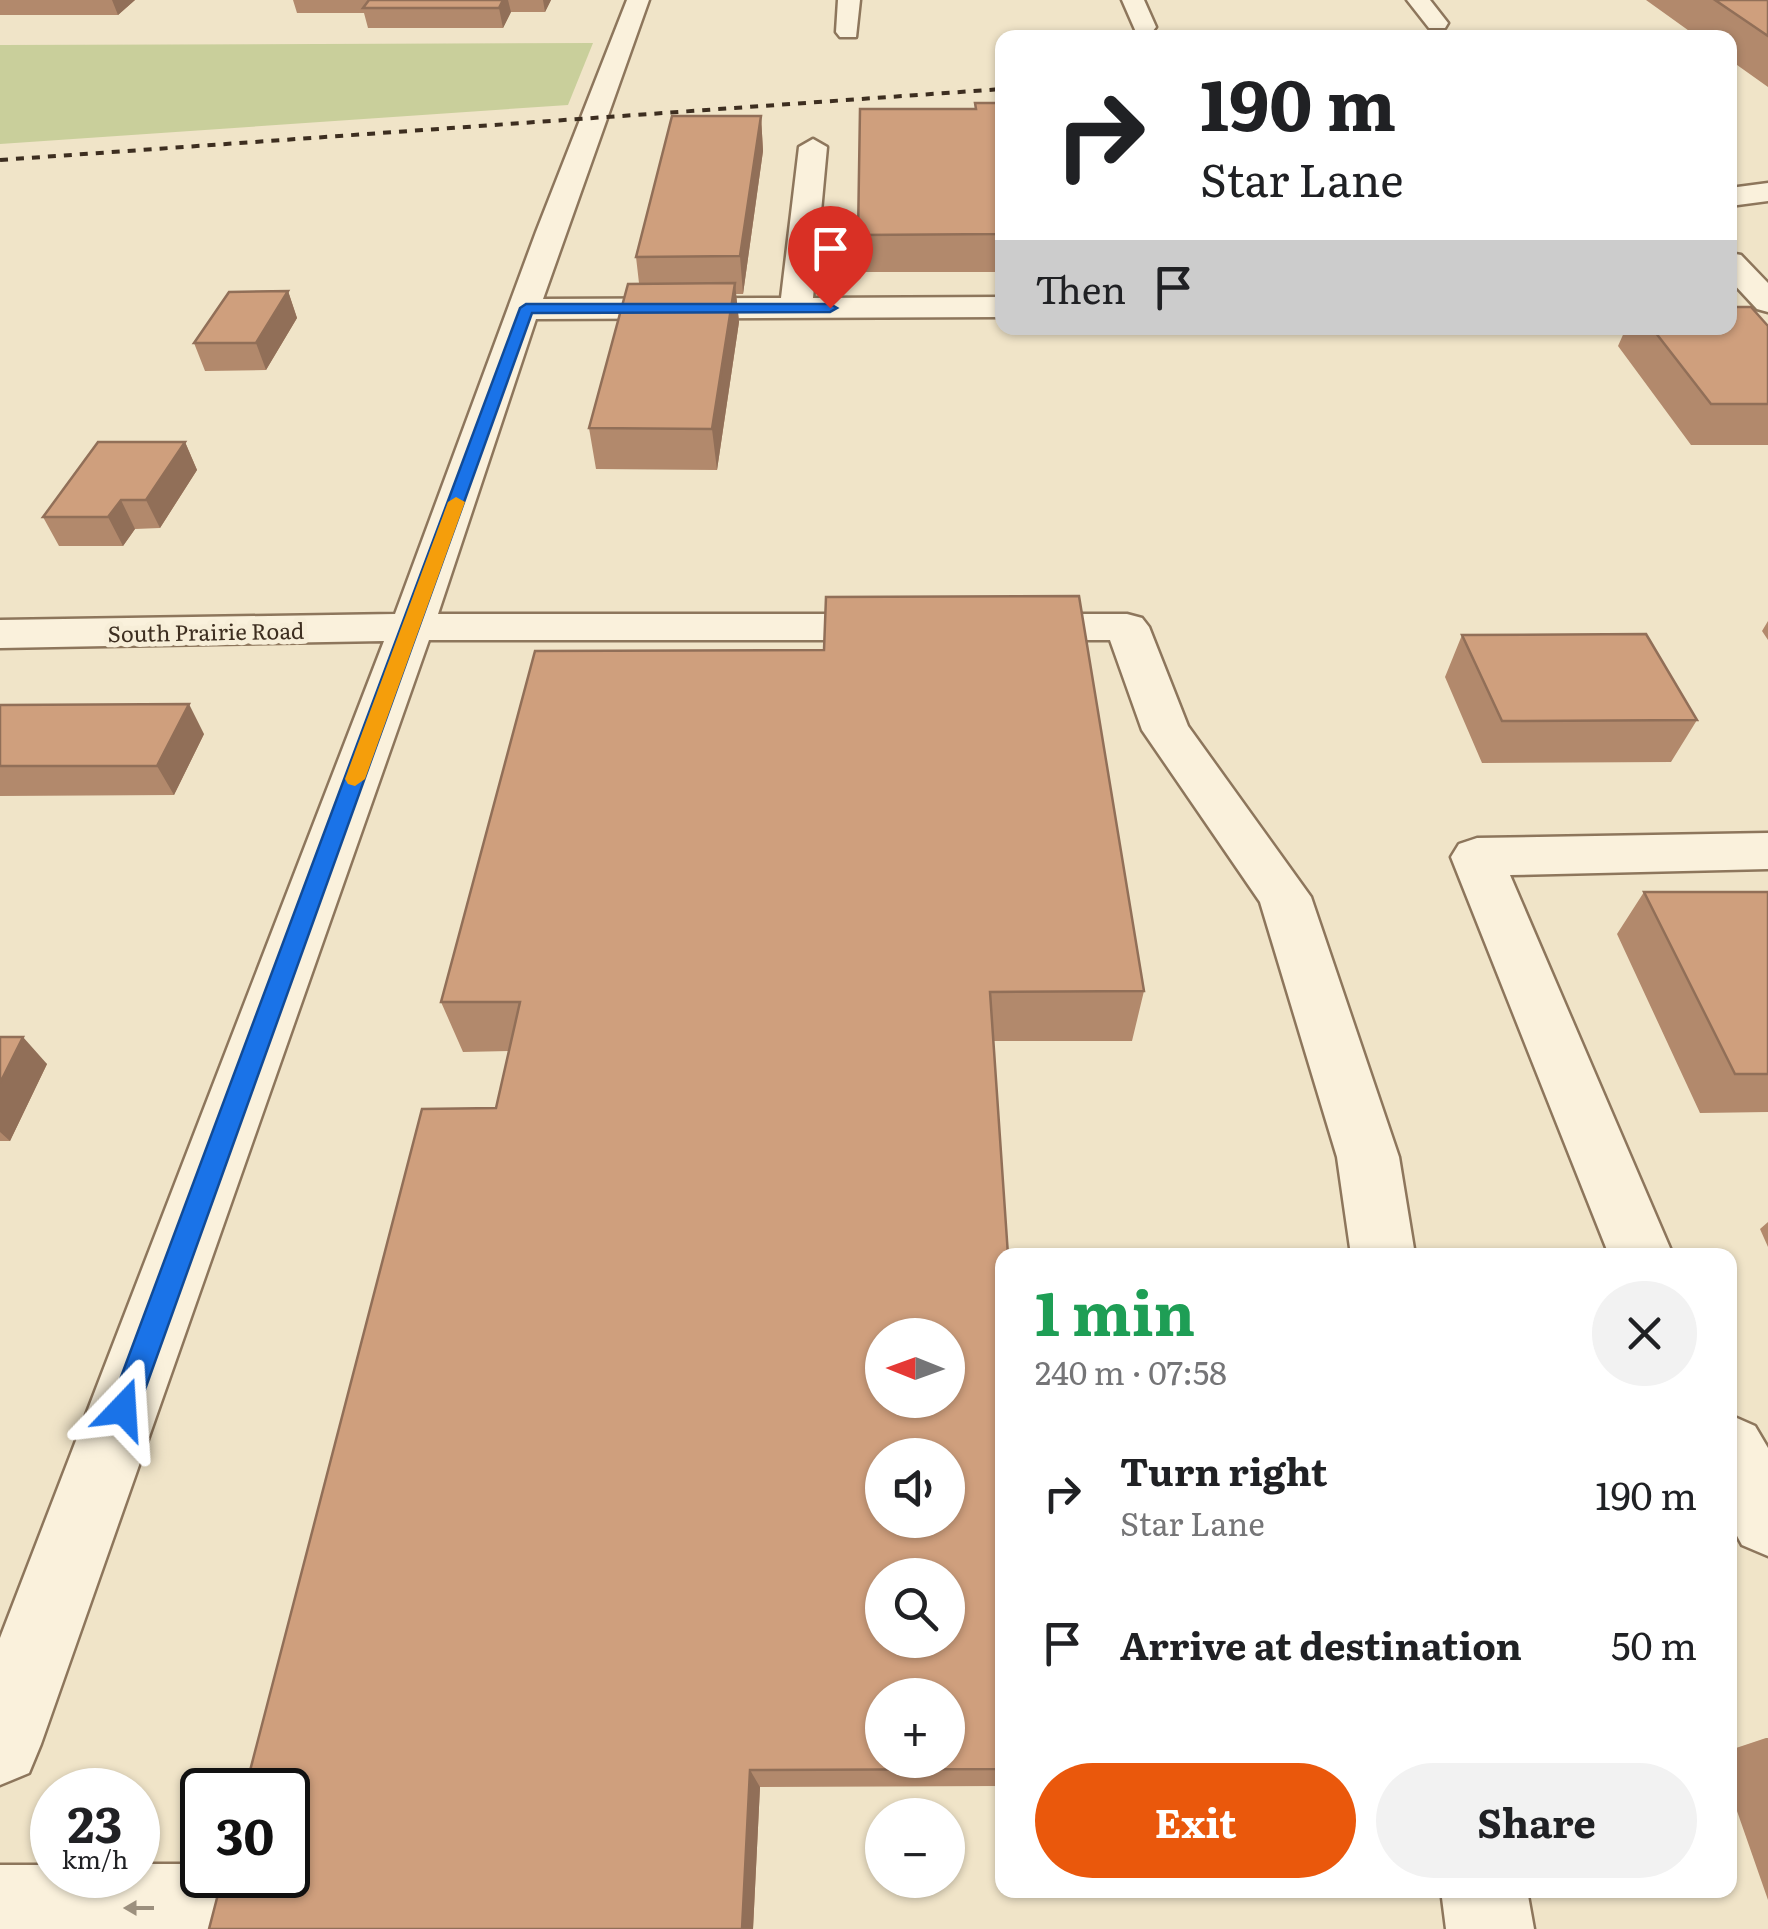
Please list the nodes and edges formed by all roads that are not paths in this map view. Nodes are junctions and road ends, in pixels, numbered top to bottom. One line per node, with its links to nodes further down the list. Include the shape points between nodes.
1 (638, 0): 14 (street)
2 (849, 0): 7 (street)
3 (1132, 0): 6 (street)
4 (1418, 0): 5 (street)
5 (1438, 22)
6 (1144, 27)
7 (848, 32)
8 (813, 147): 15 (street)
9 (1768, 192): 10 (street)
10 (1737, 196)
11 (1737, 269): 12 (street)
12 (1768, 302)
13 (995, 306): 15 (street)
14 (526, 308): 15 (street); 16 (street)
15 (796, 308)
16 (411, 626): 17 (street, South Prairie Road); 19 (street, South Prairie Road, via 1127,627 1166,730 1285,897 1368,1157); 23 (street)
17 (0, 634)
18 (1768, 851): 20 (street, via 1477,856)
19 (1383, 1248)
20 (1638, 1248)
21 (1737, 1464): 22 (street)
22 (1768, 1519)
23 (0, 1744)
24 (1485, 1898): 27 (street)
25 (0, 1909): 26 (street, one-way to 25, via 214,1907)
26 (208, 1929)
27 (1490, 1929)

